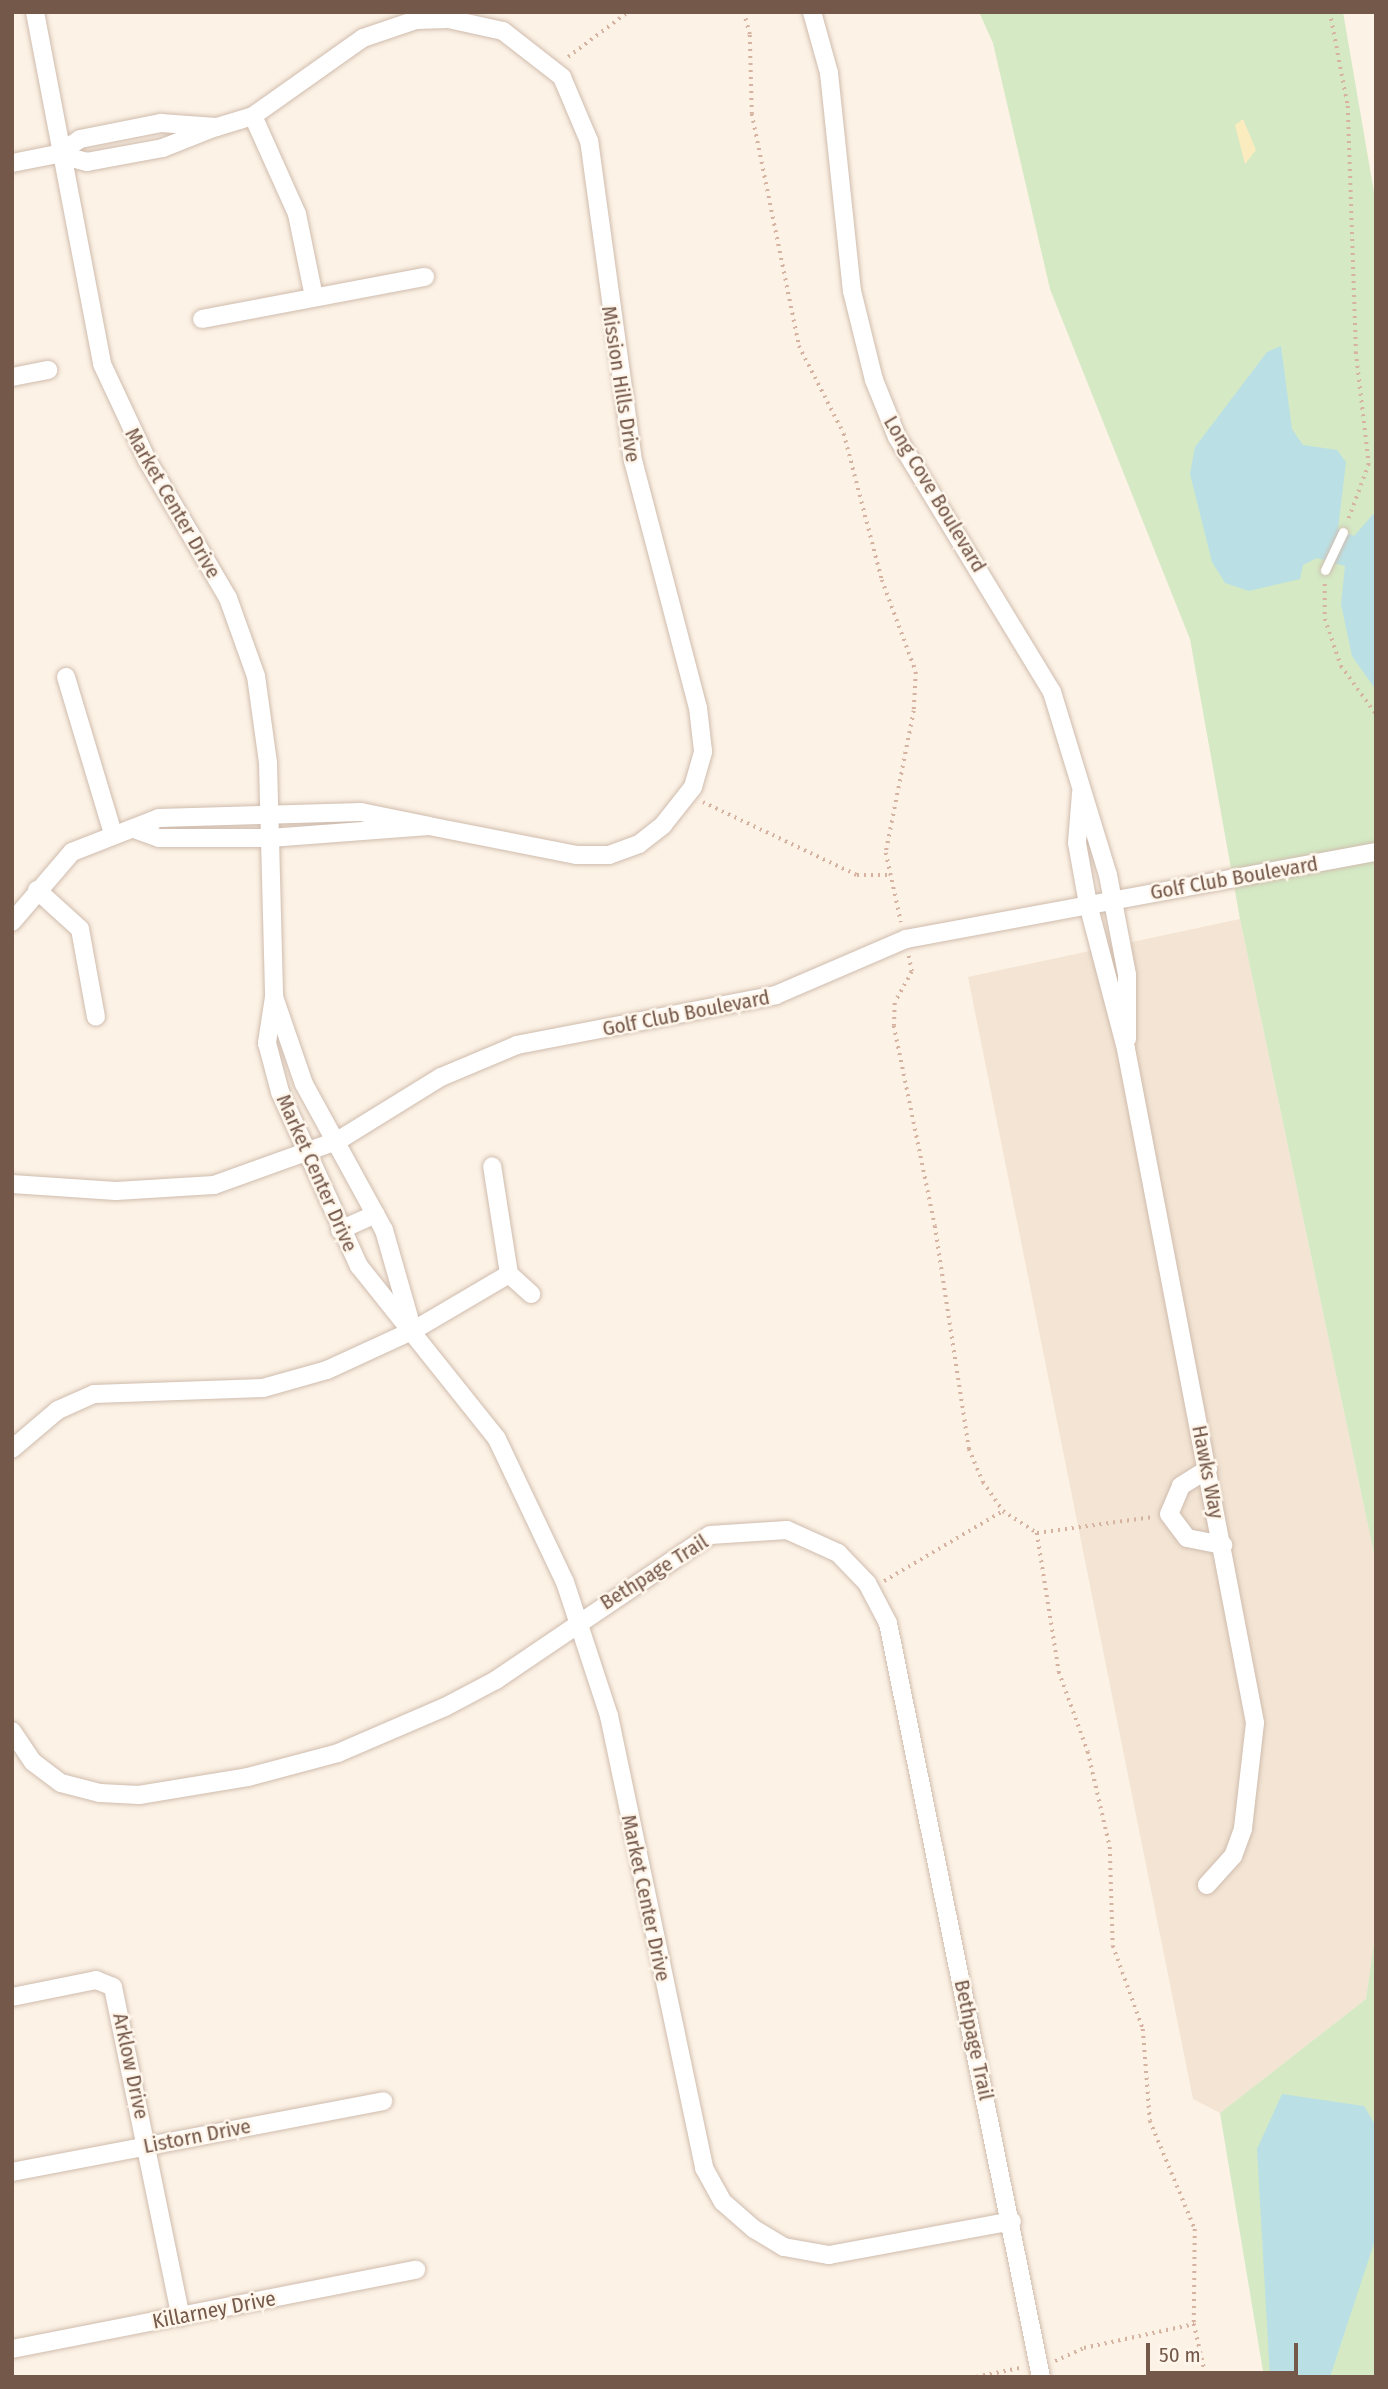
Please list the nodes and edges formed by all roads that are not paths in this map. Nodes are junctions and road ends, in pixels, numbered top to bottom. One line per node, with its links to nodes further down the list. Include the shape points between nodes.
1 (35, 12): 4 (street, Market Center Drive)
2 (812, 12): 14 (street, Long Cove Boulevard, via 830,73 852,291 874,380 897,437 1037,661 1062,719)
3 (253, 116): 4 (street, Mission Hills Drive, via 163,148 87,162); 7 (street, via 297,214); 16 (street, Mission Hills Drive, via 363,38 416,20 480,23 525,44 555,69 574,97 589,141 635,471 702,725 701,765 689,794 650,837 609,855 577,855)
4 (58, 154): 5 (street); 15 (street, Market Center Drive, via 94,336 118,405 228,598 250,653 266,734)
5 (12, 163)
6 (425, 277): 7 (street)
7 (314, 297): 8 (street)
8 (202, 319)
9 (48, 370): 10 (street)
10 (12, 377)
11 (1343, 532): 12 (lane)
12 (1325, 570)
13 (66, 677): 18 (street)
14 (1081, 793): 22 (street, Long Cove Boulevard, via 1100,840); 23 (street, Long Cove Boulevard, via 1077,843)
15 (270, 814): 16 (street, Mission Hills Drive, via 384,813); 17 (street, Mission Hills Drive, via 159,818); 19 (street, Market Center Drive)
16 (429, 826): 19 (street, Mission Hills Drive)
17 (137, 830): 18 (street); 19 (street, Mission Hills Drive, via 159,838)
18 (113, 834): 21 (street, via 72,852)
19 (270, 838): 25 (street, Market Center Drive)
20 (1376, 852): 22 (street, Golf Club Boulevard)
21 (37, 890): 24 (street); 26 (street, via 80,929)
22 (1113, 900): 23 (street, Golf Club Boulevard); 27 (street, Hawks Way, via 1127,975)
23 (1087, 904): 27 (street, Hawks Way); 28 (street, Golf Club Boulevard, via 906,939 776,995 517,1045 475,1060)
24 (12, 922)
25 (274, 997): 28 (street, Market Center Drive, via 304,1084); 29 (street, Market Center Drive, via 267,1043)
26 (96, 1017)
27 (1126, 1049): 38 (street, Hawks Way)
28 (338, 1140): 29 (street, Golf Club Boulevard); 32 (street, Market Center Drive)
29 (307, 1154): 31 (street, Golf Club Boulevard, via 247,1177 178,1190); 33 (street, Market Center Drive)
30 (492, 1167): 34 (street)
31 (12, 1184)
32 (376, 1214): 33 (street); 36 (street, Market Center Drive)
33 (340, 1230): 36 (street, Market Center Drive, via 359,1266)
34 (509, 1274): 35 (street); 36 (street)
35 (531, 1294)
36 (414, 1330): 37 (street, via 327,1370 263,1388 94,1394 58,1410); 40 (street, Market Center Drive, via 497,1439 536,1509)
37 (12, 1449)
38 (1208, 1469): 39 (street, Hawks Way); 39 (street, via 1181,1486 1169,1514 1187,1538)
39 (1223, 1545): 42 (street, Hawks Way, via 1250,1679 1255,1758 1233,1856)
40 (579, 1620): 41 (street, Bethpage Trail, via 496,1680 412,1721 338,1753 223,1782 139,1795 78,1788 33,1762); 47 (street, Market Center Drive, via 609,1717 704,2168 723,2202 785,2247 829,2255); 47 (street, Bethpage Trail, via 688,1546 741,1530 787,1530 821,1544 856,1569 872,1590 888,1623)
41 (12, 1731)
42 (1207, 1885)
43 (12, 1997): 45 (street, Arklow Drive, via 107,1983 119,2008)
44 (383, 2101): 45 (street, Listorn Drive)
45 (147, 2146): 46 (street, Listorn Drive); 49 (street, Arklow Drive)
46 (12, 2172)
47 (1012, 2221): 51 (street, Bethpage Trail)
48 (416, 2270): 49 (street, Killarney Drive)
49 (181, 2317): 50 (street, Killarney Drive)
50 (12, 2349)
51 (1040, 2371)

